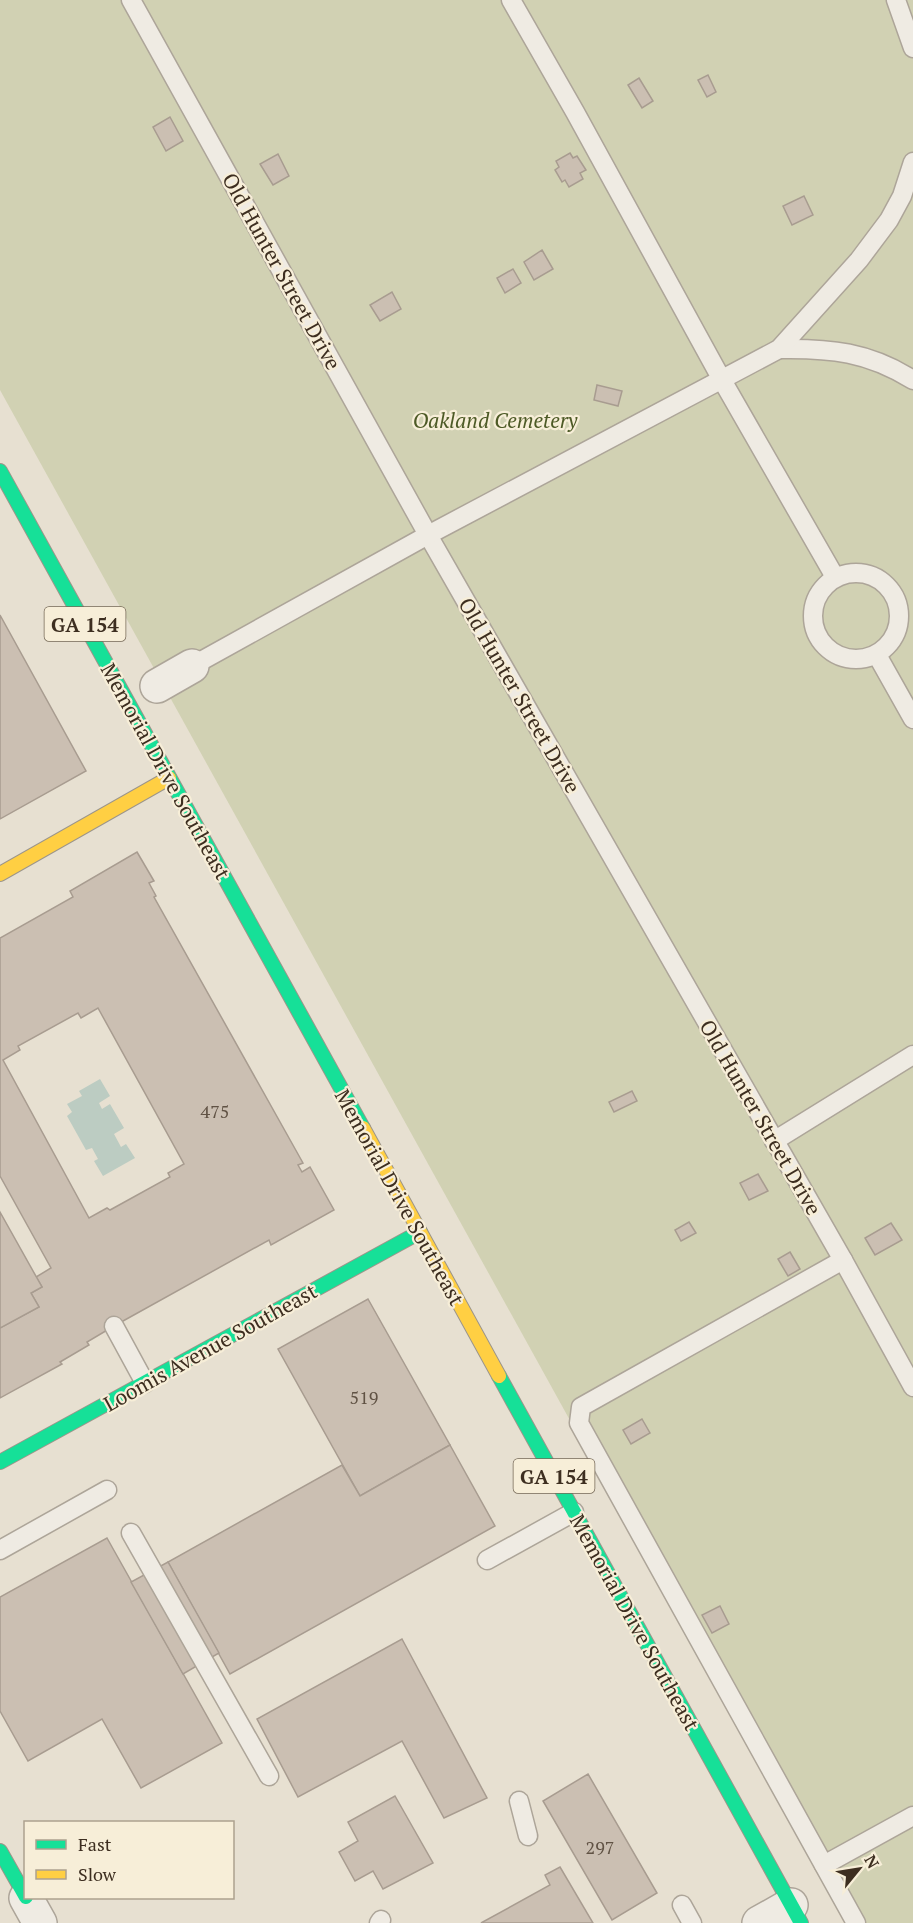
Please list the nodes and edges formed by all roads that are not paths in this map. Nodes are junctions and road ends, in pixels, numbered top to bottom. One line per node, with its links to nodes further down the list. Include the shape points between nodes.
1 (131, 0): 10 (lane, Old Hunter Street Drive)
2 (511, 0): 7 (lane)
3 (896, 0): 4 (lane)
4 (913, 48)
5 (912, 171): 6 (lane, via 889,220)
6 (779, 350): 7 (lane); 8 (lane, via 846,352 872,359)
7 (722, 380): 10 (lane); 11 (lane)
8 (913, 380)
9 (0, 471): 16 (main road, Memorial Drive Southeast / GA 154)
10 (428, 535): 13 (lane); 19 (lane, Old Hunter Street Drive)
11 (835, 578): 12 (lane, via 820,592 812,610 818,637 826,648 851,660); 12 (lane, via 862,572 880,580 894,595 899,615 896,634)
12 (877, 655): 15 (lane)
13 (192, 666): 14 (street)
14 (157, 686)
15 (913, 719)
16 (169, 778): 17 (main road); 20 (main road, Memorial Drive Southeast / GA 154)
17 (0, 874)
18 (913, 1055): 19 (lane)
19 (774, 1141): 21 (lane, Old Hunter Street Drive)
20 (420, 1232): 23 (main road, Loomis Avenue Southeast); 27 (main road, Memorial Drive Southeast / GA 154)
21 (843, 1260): 24 (lane, Old Hunter Street Drive); 36 (lane, via 581,1407 579,1423)
22 (114, 1326): 23 (lane)
23 (145, 1383): 25 (main road, Loomis Avenue Southeast)
24 (913, 1387)
25 (0, 1462)
26 (107, 1490): 29 (lane)
27 (574, 1512): 30 (lane); 40 (main road, Memorial Drive Southeast / GA 154)
28 (131, 1533): 31 (lane)
29 (0, 1550)
30 (487, 1560)
31 (269, 1776)
32 (519, 1802): 34 (lane)
33 (913, 1816): 36 (lane)
34 (528, 1836)
35 (0, 1851): 37 (main road)
36 (824, 1865): 44 (lane)
37 (24, 1893)
38 (27, 1899): 41 (street)
39 (682, 1905): 42 (lane)
40 (796, 1914): 43 (street)
41 (40, 1923)
42 (692, 1923)
43 (759, 1923)
44 (856, 1923)

